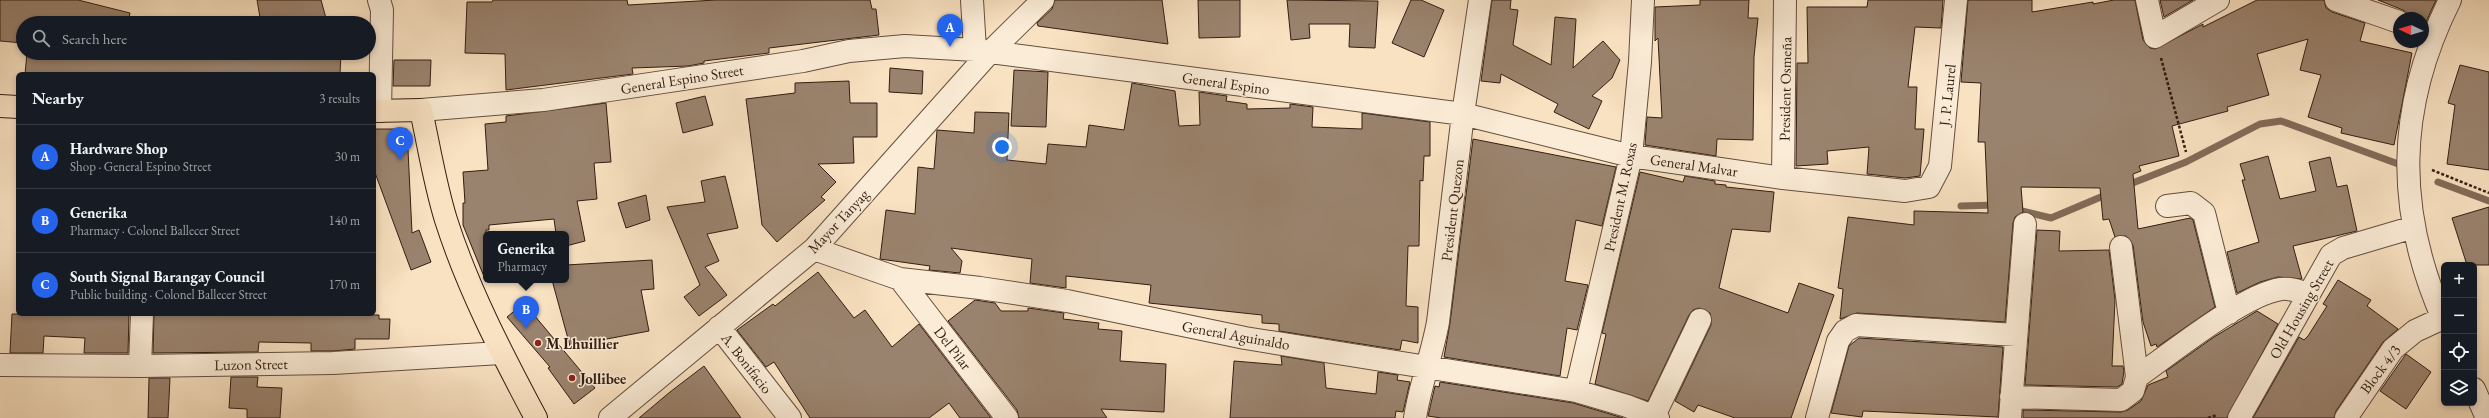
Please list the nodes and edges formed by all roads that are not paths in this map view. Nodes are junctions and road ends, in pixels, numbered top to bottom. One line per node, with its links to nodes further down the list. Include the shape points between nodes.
1 (378, 0): 19 (street, via 382,10)
2 (972, 0): 15 (street)
3 (1042, 0): 15 (street, Mayor Tanyag)
4 (1480, 0): 20 (street, President Quezon)
5 (1642, 0): 21 (street, President M. Roxas, via 1640,62)
6 (1786, 0): 22 (street, President Osmeña)
7 (1956, 0): 23 (street, J. P. Laurel, via 1940,166)
8 (2147, 0): 9 (street, via 2155,37)
9 (2218, 0)
10 (2336, 0): 12 (street)
11 (2450, 0): 13 (street)
12 (2393, 20)
13 (2429, 31)
14 (2425, 48): 26 (street, via 2407,160)
15 (983, 51): 18 (street, General Espino Street, via 905,46 849,51 803,61 543,100); 20 (street, General Espino); 28 (street, Mayor Tanyag)
16 (0, 106): 17 (main road)
17 (16, 107)
18 (421, 110): 19 (main road, General Espino Street); 38 (main road, via 445,218 461,264)
19 (377, 111)
20 (1463, 114): 21 (street, General Malvar); 41 (street, President Quezon, via 1438,322)
21 (1631, 156): 22 (street, General Malvar); 43 (street, President M. Roxas)
22 (1783, 178): 23 (street, General Malvar, via 1905,191)
23 (1929, 187)
24 (2167, 206): 31 (street, via 2191,203 2204,213)
25 (2025, 224): 37 (street)
26 (2414, 227): 30 (street, Old Housing Street, via 2343,248 2331,256); 32 (street, via 2418,252)
27 (2121, 247): 42 (street)
28 (814, 249): 29 (street, General Aguinaldo); 36 (street, Mayor Tanyag)
29 (900, 279): 41 (street, General Aguinaldo, via 1067,301 1245,338); 51 (street, Del Pilar)
30 (2308, 294): 31 (street, via 2292,289 2268,292); 55 (street, Old Housing Street)
31 (2229, 313): 42 (street)
32 (2441, 315)
33 (142, 316): 40 (street)
34 (1700, 320): 47 (street)
35 (2441, 321): 56 (street, Block 4/3, via 2415,331 2393,349)
36 (719, 327): 49 (street, Mayor Tanyag); 50 (street, A. Bonifacio)
37 (2016, 334): 44 (street); 53 (street, via 1856,325 1845,331 1838,341)
38 (501, 353): 40 (street, Luzon Street, via 333,363); 48 (main road)
39 (0, 366): 40 (street, Luzon Street)
40 (140, 366)
41 (1427, 367): 43 (street, General Aguinaldo); 52 (street, President Quezon, via 1420,388)
42 (2137, 377): 44 (street, via 2133,390 2121,400)
43 (1576, 391): 47 (street, General Aguinaldo)
44 (2011, 396): 54 (street)
45 (2477, 397): 46 (street)
46 (2484, 416)
47 (1656, 417)
48 (536, 418)
49 (610, 418)
50 (790, 418)
51 (1007, 418)
52 (1415, 418)
53 (1817, 418)
54 (2010, 418)
55 (2239, 418)
56 (2346, 418)

